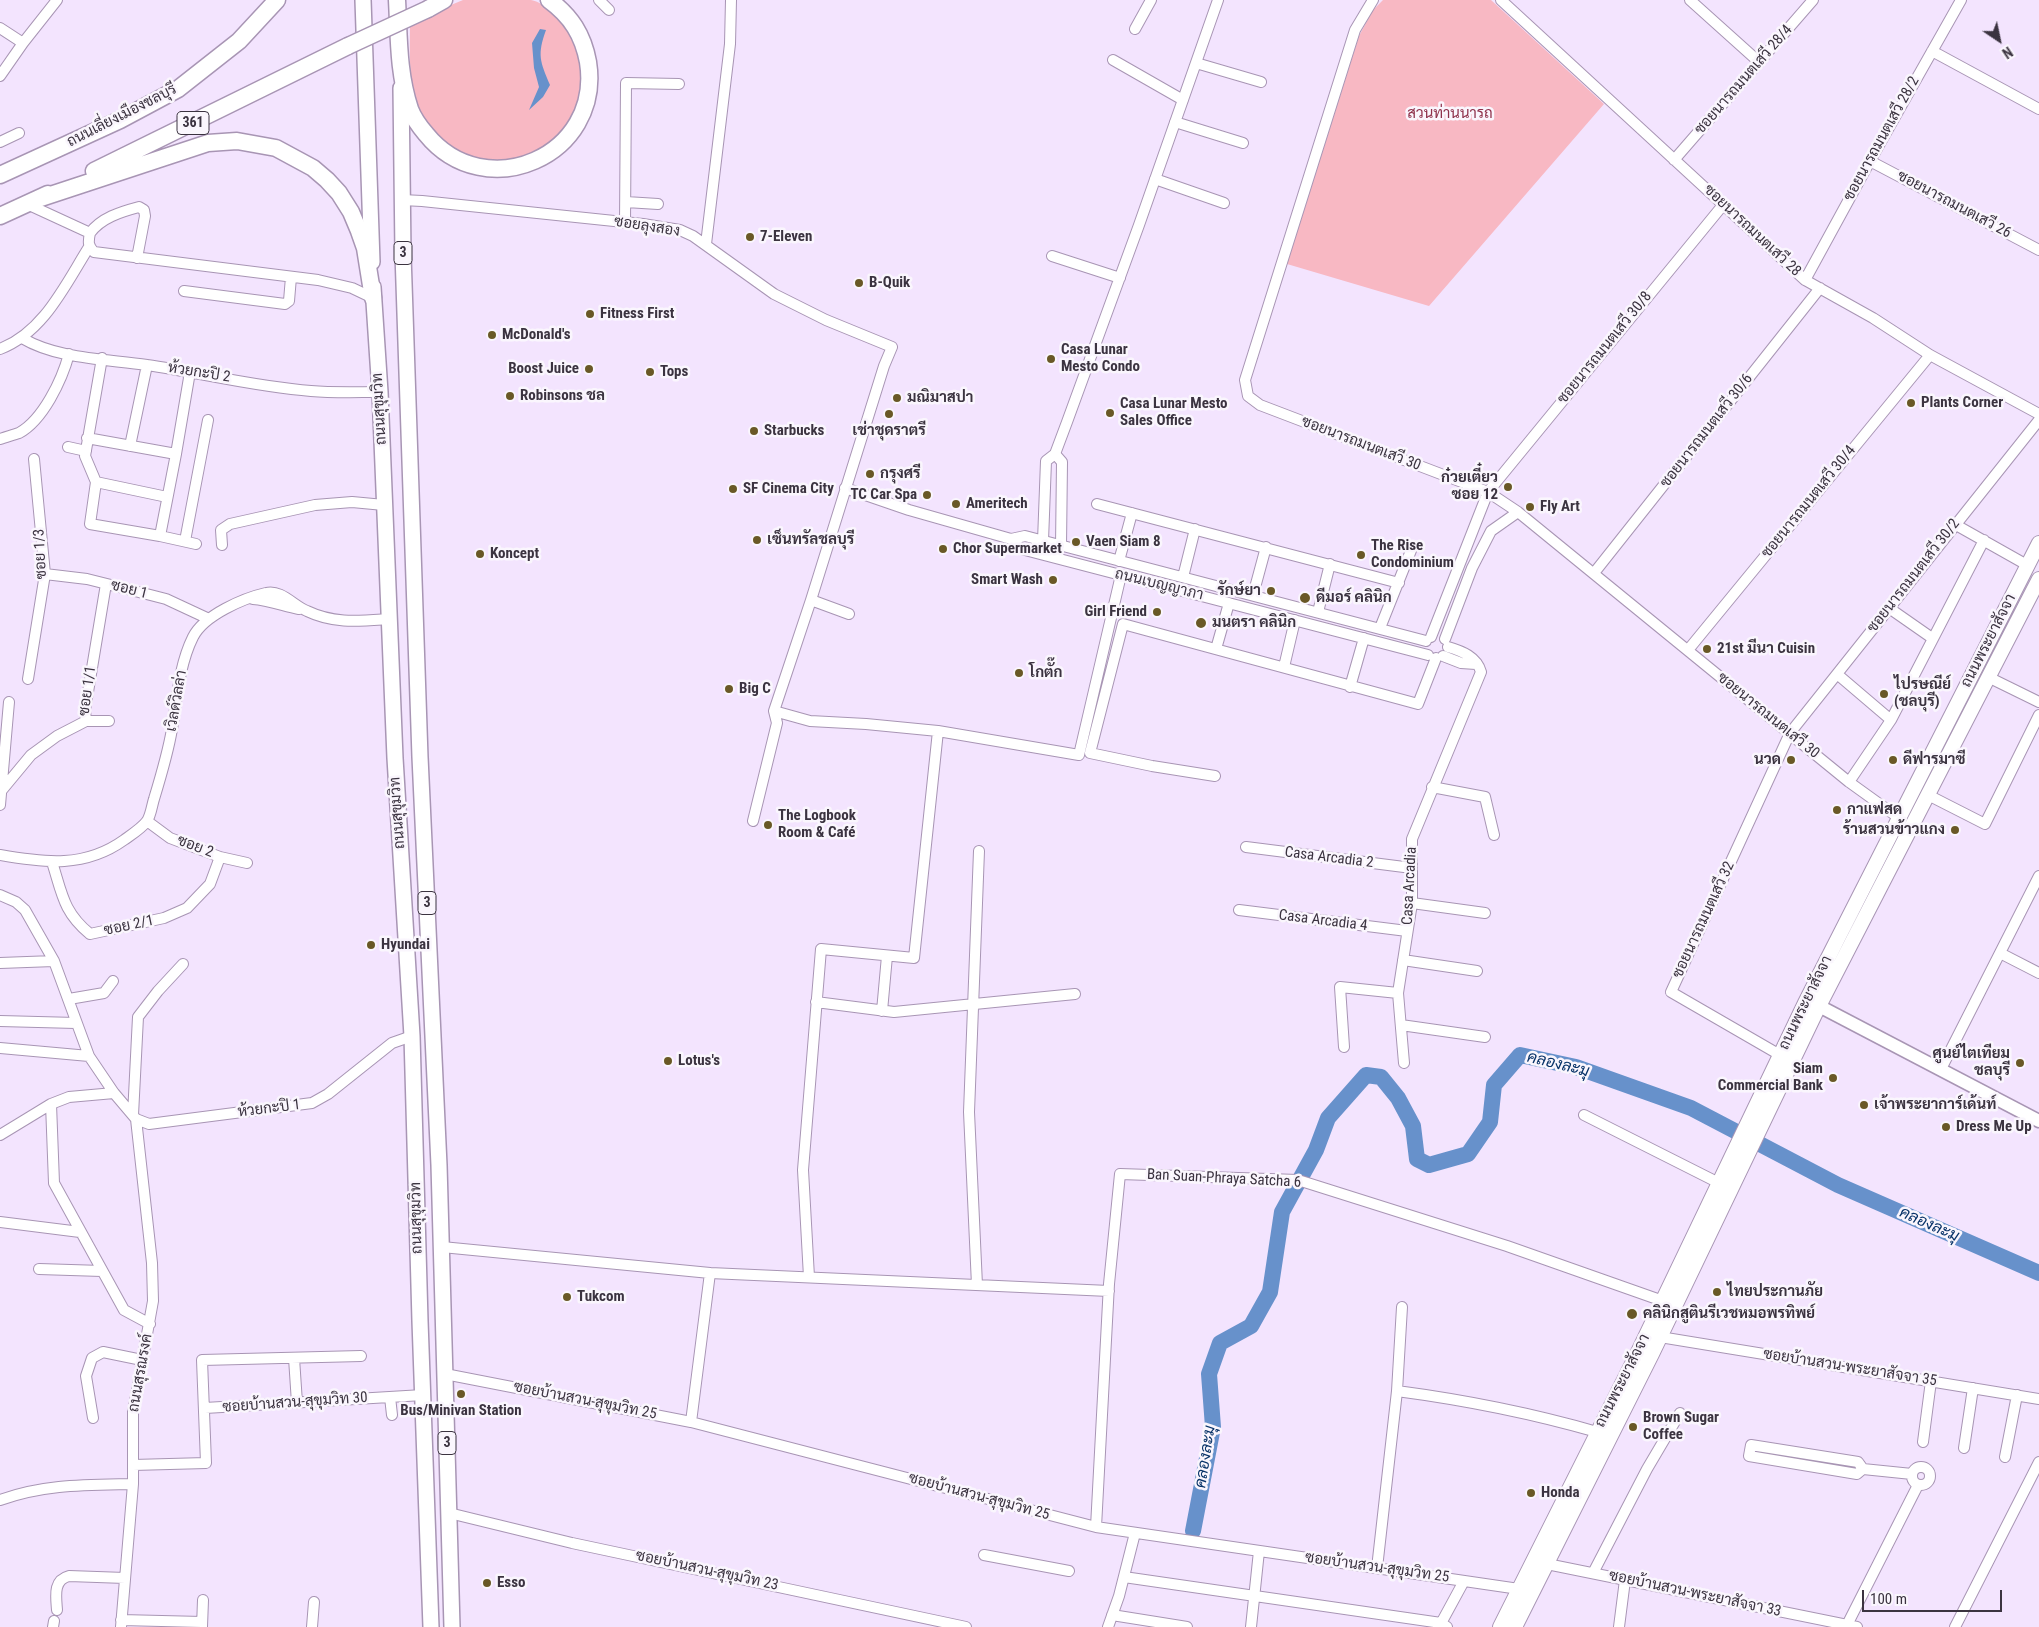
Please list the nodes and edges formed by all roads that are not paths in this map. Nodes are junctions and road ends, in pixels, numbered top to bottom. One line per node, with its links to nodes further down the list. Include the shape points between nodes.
1 (57, 0): 19 (street)
2 (277, 0): 36 (highway, ถนนเลี่ยงเมืองชลบุรี / 361, via 240,40 178,89 120,120)
3 (364, 0): 57 (main road, ถนนสุขุมวิท / 3)
4 (397, 0): 24 (highway, ถนนสุขุมวิท / 3)
5 (444, 0): 39 (highway, 361, bridge)
6 (549, 0): 24 (highway, via 569,17 583,41 589,68 589,88 584,110 570,134 538,160 514,167 491,168 467,164 446,154 432,142 410,110)
7 (599, 0): 16 (street)
8 (731, 0): 47 (street, via 730,44)
9 (1151, 0): 18 (street)
10 (1218, 0): 23 (street)
11 (1373, 0): 79 (street, ซอยนารถมนตเสวี 30, via 1355,30 1245,380 1248,396 1260,405)
12 (1501, 0): 34 (street, ซอยนารถมนตเสวี 28)
13 (1690, 0): 22 (street)
14 (1814, 0): 22 (street, ซอยนารถมนตเสวี 28/4)
15 (1961, 0): 20 (street, ซอยนารถมนตเสวี 28/2)
16 (609, 10)
17 (0, 28): 19 (street)
18 (1135, 29)
19 (23, 43): 25 (street)
20 (1932, 51): 29 (street); 35 (street, ซอยนารถมนตเสวี 28/2)
21 (1112, 60): 28 (street)
22 (1759, 62): 34 (street, ซอยนารถมนตเสวี 28/4)
23 (1196, 63): 26 (street); 28 (street)
24 (401, 74): 38 (main road, ถนนสุขุมวิท / 3)
25 (0, 76)
26 (1261, 82)
27 (679, 84): 40 (street, via 626,83)
28 (1183, 100): 30 (street)
29 (2039, 109)
30 (1175, 122): 33 (street); 37 (street)
31 (19, 133): 32 (street)
32 (0, 142)
33 (1243, 143)
34 (1674, 160): 43 (street, ซอยนารถมนตเสวี 28)
35 (1870, 161): 49 (street, ซอยนารถมนตเสวี 26); 54 (street, ซอยนารถมนตเสวี 28/2)
36 (0, 175)
37 (1155, 180): 41 (street); 53 (street)
38 (402, 200): 45 (street, ซอยลุงสอง); 107 (main road, ถนนสุขุมวิท / 3)
39 (32, 202): 44 (highway, 361); 46 (street); 57 (highway, via 208,143 237,142 276,148 313,168 339,193 351,212 365,248)
40 (626, 202): 42 (street); 45 (street)
41 (1224, 203)
42 (658, 204)
43 (1723, 205): 54 (street, ซอยนารถมนตเสวี 28); 79 (street, ซอยนารถมนตเสวี 30/8)
44 (0, 216)
45 (625, 223): 47 (street, ซอยลุงสอง, via 680,230)
46 (90, 233): 48 (street); 51 (street, via 110,217 138,207 144,210)
47 (706, 244): 78 (street, ซอยลุงสอง, via 774,294 892,347)
48 (89, 247): 51 (street, via 94,252); 58 (street, via 51,308)
49 (2039, 250)
50 (1052, 256): 53 (street)
51 (137, 258): 52 (street)
52 (291, 277): 56 (street, via 289,301 285,304); 57 (street, via 352,288)
53 (1120, 278): 75 (street)
54 (1805, 280): 55 (street, ซอยนารถมนตเสวี 28)
55 (1820, 288): 61 (street, ซอยนารถมนตเสวี 28); 104 (street, ซอยนารถมนตเสวี 30/6)
56 (184, 291)
57 (374, 298): 65 (main road, ถนนสุขุมวิท / 3)
58 (22, 338): 59 (street); 60 (street, ห้วยกะปิ 2, via 32,345)
59 (0, 349)
60 (69, 354): 62 (street, ห้วยกะปิ 2); 70 (street, via 58,384 35,418 20,432)
61 (1930, 355): 66 (street, ซอยนารถมนตเสวี 28); 130 (street, ซอยนารถมนตเสวี 30/4)
62 (102, 358): 63 (street, ห้วยกะปิ 2); 69 (street)
63 (148, 365): 64 (street, ห้วยกะปิ 2); 71 (street)
64 (190, 372): 65 (street, ห้วยกะปิ 2, via 312,391); 74 (street)
65 (380, 392): 82 (main road, ถนนสุขุมวิท / 3)
66 (2039, 414)
67 (208, 420): 90 (street)
68 (2039, 420): 85 (street, ซอยนารถมนตเสวี 30/2)
69 (87, 438): 71 (street); 73 (street)
70 (0, 439)
71 (130, 446): 74 (street)
72 (68, 447): 73 (street)
73 (86, 450): 77 (street, via 85,456)
74 (176, 454): 80 (street)
75 (1055, 454): 91 (street, via 1046,461); 95 (street, via 1062,462)
76 (34, 458): 105 (street, ซอย 1/3)
77 (96, 482): 80 (street); 87 (street, via 90,524)
78 (845, 488): 88 (street, ถนนเบญญาภา); 115 (street)
79 (1488, 492): 83 (street, ซอยนารถมนตเสวี 30); 99 (street, ซอยนารถมนตเสวี 30/8)
80 (167, 497): 87 (street)
81 (1096, 504): 84 (street)
82 (384, 505): 94 (street, via 352,502 315,505 230,524 221,530); 109 (main road, ถนนสุขุมวิท / 3)
83 (1518, 512): 103 (street, via 1491,531); 104 (street, ซอยนารถมนตเสวี 30)
84 (1132, 513): 86 (street); 98 (street)
85 (1956, 524): 89 (street); 118 (street, ซอยนารถมนตเสวี 30/2)
86 (1195, 529): 96 (street); 108 (street)
87 (160, 536): 90 (street)
88 (1011, 539): 91 (street, ถนนเบญญาภา, via 1024,536); 106 (street, ถนนเบญญาภา, via 1021,549)
89 (1984, 540): 101 (street); 127 (street)
90 (185, 541): 93 (street)
91 (1043, 541): 95 (street, ถนนเบญญาภา)
92 (2039, 543): 101 (main road, ถนนพระยาสัจจา)
93 (196, 544)
94 (222, 545)
95 (1061, 546): 98 (street, ถนนเบญญาภา)
96 (1266, 547): 100 (street); 114 (street)
97 (1412, 548): 112 (street)
98 (1119, 561): 102 (street, ถนนเบญญาภา)
99 (1459, 562): 103 (street); 128 (street, ซอยนารถมนตเสวี 30/8)
100 (1330, 564): 112 (street); 119 (street)
101 (2027, 565): 152 (main road, ถนนพระยาสัจจา)
102 (1144, 567): 108 (street, ถนนเบญญาภา); 111 (street)
103 (1472, 568): 131 (street)
104 (1594, 573): 130 (street, ซอยนารถมนตเสวี 30)
105 (45, 574): 113 (street, ซอย 1); 135 (street, ซอย 1/3)
106 (1121, 575): 111 (street, ถนนเบญญาภา); 144 (street, via 1079,755)
107 (414, 576): 109 (main road, via 400,570); 207 (main road, ถนนสุขุมวิท / 3)
108 (1183, 577): 114 (street, ถนนเบญญาภา)
109 (387, 578): 123 (main road, ถนนสุขุมวิท / 3)
110 (2039, 579): 134 (main road, ถนนพระยาสัจจา)
111 (1140, 580): 117 (street, ถนนเบญญาภา)
112 (1399, 583): 125 (street)
113 (106, 584): 122 (street, ซอย 1, via 166,599); 142 (street, ซอย 1/1, via 84,710)
114 (1254, 595): 116 (street, ถนนเบญญาภา)
115 (811, 600): 120 (street); 139 (street)
116 (1279, 602): 119 (street, ถนนเบญญาภา); 121 (street)
117 (1229, 603): 121 (street, ถนนเบญญาภา); 129 (street)
118 (1889, 608): 127 (street); 133 (street, ซอยนารถมนตเสวี 30/2)
119 (1318, 612): 125 (street, ถนนเบญญาภา)
120 (850, 614)
121 (1275, 615): 124 (street, ถนนเบญญาภา)
122 (209, 619): 123 (street, เวิลด์วิลล่า, via 250,599 350,622); 153 (street, เวิลด์วิลล่า, via 194,636 182,670 169,747)
123 (389, 619): 188 (main road, ถนนสุขุมวิท / 3)
124 (1295, 620): 126 (street, ถนนเบญญาภา); 132 (street)
125 (1380, 628): 128 (street, ถนนเบญญาภา)
126 (1364, 638): 131 (street, ถนนเบญญาภา); 136 (street)
127 (1932, 638): 141 (street)
128 (1429, 639): 131 (street, via 1425,648); 131 (street, ถนนเบญญาภา, via 1438,635)
129 (1216, 649): 132 (street); 146 (street, via 1123,624 1090,753)
130 (1688, 650): 145 (street, ซอยนารถมนตเสวี 30)
131 (1440, 651): 136 (street, via 1418,704); 148 (street, Casa Arcadia, via 1466,652 1480,666 1481,672)
132 (1284, 667): 136 (street)
133 (1837, 674): 141 (street); 145 (street, ซอยนารถมนตเสวี 30/2)
134 (1988, 678): 138 (street); 150 (main road, ถนนพระยาสัจจา)
135 (28, 679)
136 (1350, 686)
137 (9, 702): 149 (street)
138 (2039, 702)
139 (774, 711): 144 (street, via 810,721); 154 (street, via 776,724)
140 (2039, 715): 150 (street, via 1984,824)
141 (1890, 720): 147 (street)
142 (86, 721): 143 (street); 149 (street, ซอย 1/1, via 31,755)
143 (110, 721)
144 (938, 731): 170 (street, via 914,958)
145 (1790, 733): 147 (street, ซอยนารถมนตเสวี 30); 192 (street, ซอยนารถมนตเสวี 32, via 1671,992)
146 (1215, 776)
147 (1849, 782): 152 (street, ซอยนารถมนตเสวี 30)
148 (1432, 787): 155 (street, via 1485,797); 162 (street, Casa Arcadia, via 1412,839)
149 (2, 790): 151 (street)
150 (1928, 794): 183 (main road, ถนนพระยาสัจจา)
151 (0, 805)
152 (1900, 818): 192 (main road, ถนนพระยาสัจจา)
153 (147, 821): 159 (street, ซอย 2, via 170,838); 160 (street, via 111,849 85,859)
154 (753, 821)
155 (1494, 835)
156 (1246, 847): 162 (street, Casa Arcadia 2)
157 (979, 851): 182 (street)
158 (0, 854): 160 (street)
159 (220, 857): 160 (street, ซอย 2/1, via 210,884 187,908 164,918 90,934 66,907); 161 (street, ซอย 2)
160 (52, 862)
161 (247, 863)
162 (1412, 868): 165 (street, Casa Arcadia)
163 (2039, 876): 169 (street)
164 (0, 894): 173 (street, via 25,910)
165 (1412, 904): 167 (street); 168 (street, Casa Arcadia)
166 (1239, 910): 168 (street, Casa Arcadia 4)
167 (1485, 913)
168 (1408, 931): 171 (street, Casa Arcadia)
169 (2000, 953): 176 (street); 195 (street)
170 (887, 956): 181 (street, via 821,949); 184 (street)
171 (1403, 960): 175 (street); 178 (street, Casa Arcadia)
172 (0, 962): 173 (street)
173 (54, 962): 180 (street)
174 (182, 964): 199 (street, ถนนสุรณรงค์, via 138,1018)
175 (1477, 971)
176 (2039, 973)
177 (113, 981): 180 (street, via 100,995)
178 (1398, 993): 187 (street, Casa Arcadia); 190 (street, via 1340,987)
179 (1075, 994): 182 (street)
180 (69, 999): 186 (street)
181 (816, 1002): 184 (street); 211 (street, via 803,1170)
182 (974, 1003): 184 (street); 212 (street, via 969,1112)
183 (1819, 1006): 195 (street); 201 (main road, ถนนพระยาสัจจา)
184 (882, 1011)
185 (0, 1021): 186 (street)
186 (76, 1023): 193 (street)
187 (1401, 1025): 189 (street); 194 (street, Casa Arcadia)
188 (412, 1036): 199 (street, ห้วยกะปิ 1, via 392,1043 312,1103 149,1124); 226 (main road, ถนนสุขุมวิท / 3)
189 (1485, 1037)
190 (1344, 1047)
191 (0, 1048): 193 (street)
192 (1780, 1055): 201 (main road, ถนนพระยาสัจจา)
193 (89, 1056): 196 (street)
194 (1404, 1063)
195 (1941, 1070): 200 (street)
196 (114, 1093): 197 (street, via 69,1097); 199 (street)
197 (50, 1104): 202 (street); 206 (street, via 54,1183)
198 (1584, 1115): 204 (street)
199 (134, 1117): 216 (street, ถนนสุรณรงค์, via 152,1263)
200 (2039, 1122)
201 (1751, 1132): 203 (main road, ถนนพระยาสัจจา)
202 (0, 1135)
203 (1740, 1154): 204 (main road, ถนนพระยาสัจจา); 217 (main road, ถนนพระยาสัจจา)
204 (1719, 1183): 214 (main road, ถนนพระยาสัจจา)
205 (0, 1222): 206 (street)
206 (80, 1232): 209 (street)
207 (442, 1247): 210 (street); 221 (main road, ถนนสุขุมวิท / 3)
208 (39, 1269): 209 (street)
209 (102, 1272): 216 (street, via 124,1310)
210 (710, 1273): 211 (street); 235 (street)
211 (809, 1278): 212 (street)
212 (977, 1285): 213 (street)
213 (1109, 1291): 214 (street, Ban Suan-Phraya Satcha 6, via 1120,1174 1290,1180 1311,1184 1507,1246); 251 (street, Ban Suan-Phraya Satcha 6)
214 (1663, 1301): 223 (main road, ถนนพระยาสัจจา)
215 (1402, 1307): 225 (street)
216 (150, 1324): 220 (street, ถนนสุรณรงค์)
217 (1660, 1337): 222 (street, ซอยบ้านสวน-พระยาสัจจา 35); 223 (main road, ถนนพระยาสัจจา)
218 (361, 1356): 219 (street)
219 (294, 1358): 230 (street); 231 (street, via 202,1360)
220 (142, 1360): 234 (street, via 103,1352 92,1358 86,1376); 242 (street, ถนนสุรณรงค์, via 133,1412)
221 (445, 1374): 235 (street, ซอยบ้านสวน-สุขุมวิท 25); 249 (main road, ถนนสุขุมวิท / 3)
222 (1931, 1381): 224 (street, ซอยบ้านสวน-พระยาสัจจา 35); 237 (street)
223 (1630, 1383): 236 (main road, ถนนพระยาสัจจา); 255 (main road, ถนนพระยาสัจจา)
224 (1973, 1388): 227 (street, ซอยบ้านสวน-พระยาสัจจา 35); 238 (street)
225 (1397, 1391): 236 (street, via 1452,1398); 256 (street)
226 (423, 1395): 228 (street, ซอยบ้านสวน-สุขุมวิท 30); 250 (main road, ถนนสุขุมวิท / 3)
227 (2017, 1395): 229 (street, ซอยบ้านสวน-พระยาสัจจา 35); 240 (street)
228 (390, 1397): 230 (street, ซอยบ้านสวน-สุขุมวิท 30); 233 (street)
229 (2039, 1399)
230 (297, 1402): 231 (street, ซอยบ้านสวน-สุขุมวิท 30)
231 (205, 1408): 242 (street, ซอยบ้านสวน-สุขุมวิท 30, via 206,1463)
232 (1680, 1413): 258 (street)
233 (392, 1415)
234 (93, 1418)
235 (691, 1422): 251 (street, ซอยบ้านสวน-สุขุมวิท 25)
236 (1597, 1432): 255 (main road, ถนนพระยาสัจจา)
237 (1923, 1442)
238 (1964, 1448)
239 (1819, 1456): 243 (street); 243 (street, via 1752,1444 1750,1456); 244 (street, via 1858,1462)
240 (2005, 1457)
241 (2039, 1462): 283 (street)
242 (133, 1465): 246 (street, ถนนสุรณรงค์)
243 (1817, 1467): 244 (street, via 1857,1474)
244 (1863, 1469): 245 (street)
245 (1912, 1474): 247 (street, via 1912,1480); 247 (street, via 1922,1468 1929,1473 1930,1479 1926,1484)
246 (133, 1484): 248 (street, via 68,1485); 260 (street, ถนนสุรณรงค์)
247 (1918, 1485): 272 (street)
248 (0, 1500)
249 (449, 1517): 250 (main road); 275 (main road, ถนนสุขุมวิท / 3); 276 (street, ซอยบ้านสวน-สุขุมวิท 23)
250 (428, 1522): 274 (main road, ถนนสุขุมวิท / 3)
251 (1096, 1527): 252 (street, ซอยบ้านสวน-สุขุมวิท 25)
252 (1135, 1533): 253 (street, ซอยบ้านสวน-สุขุมวิท 25); 259 (street)
253 (1258, 1551): 256 (street, ซอยบ้านสวน-สุขุมวิท 25); 264 (street)
254 (984, 1555): 257 (street)
255 (1540, 1562): 258 (street, ซอยบ้านสวน-พระยาสัจจา 33); 263 (main road, ถนนพระยาสัจจา); 281 (main road, ถนนพระยาสัจจา)
256 (1377, 1568): 262 (street, ซอยบ้านสวน-สุขุมวิท 25)
257 (1068, 1571)
258 (1593, 1573): 261 (street, ซอยบ้านสวน-พระยาสัจจา 33)
259 (1124, 1577): 264 (street); 268 (street)
260 (125, 1578): 267 (street, via 62,1577 56,1592); 269 (street, ถนนสุรณรงค์)
261 (1625, 1580): 272 (street, ซอยบ้านสวน-พระยาสัจจา 33); 282 (street)
262 (1464, 1581): 263 (street, ซอยบ้านสวน-สุขุมวิท 25); 271 (street)
263 (1519, 1589): 280 (main road, ถนนพระยาสัจจา)
264 (1255, 1594): 271 (street); 279 (street)
265 (203, 1600): 270 (street)
266 (314, 1602): 273 (street)
267 (57, 1610)
268 (1112, 1615): 277 (street); 278 (street)
269 (121, 1624): 270 (street)
270 (202, 1624)
271 (1442, 1626)
272 (1852, 1626)
273 (312, 1627)
274 (431, 1627)
275 (452, 1627)
276 (966, 1627)
277 (1108, 1627)
278 (1187, 1627)
279 (1251, 1627)
280 (1500, 1627)
281 (1515, 1627)
282 (1619, 1627)
283 (1955, 1627)

